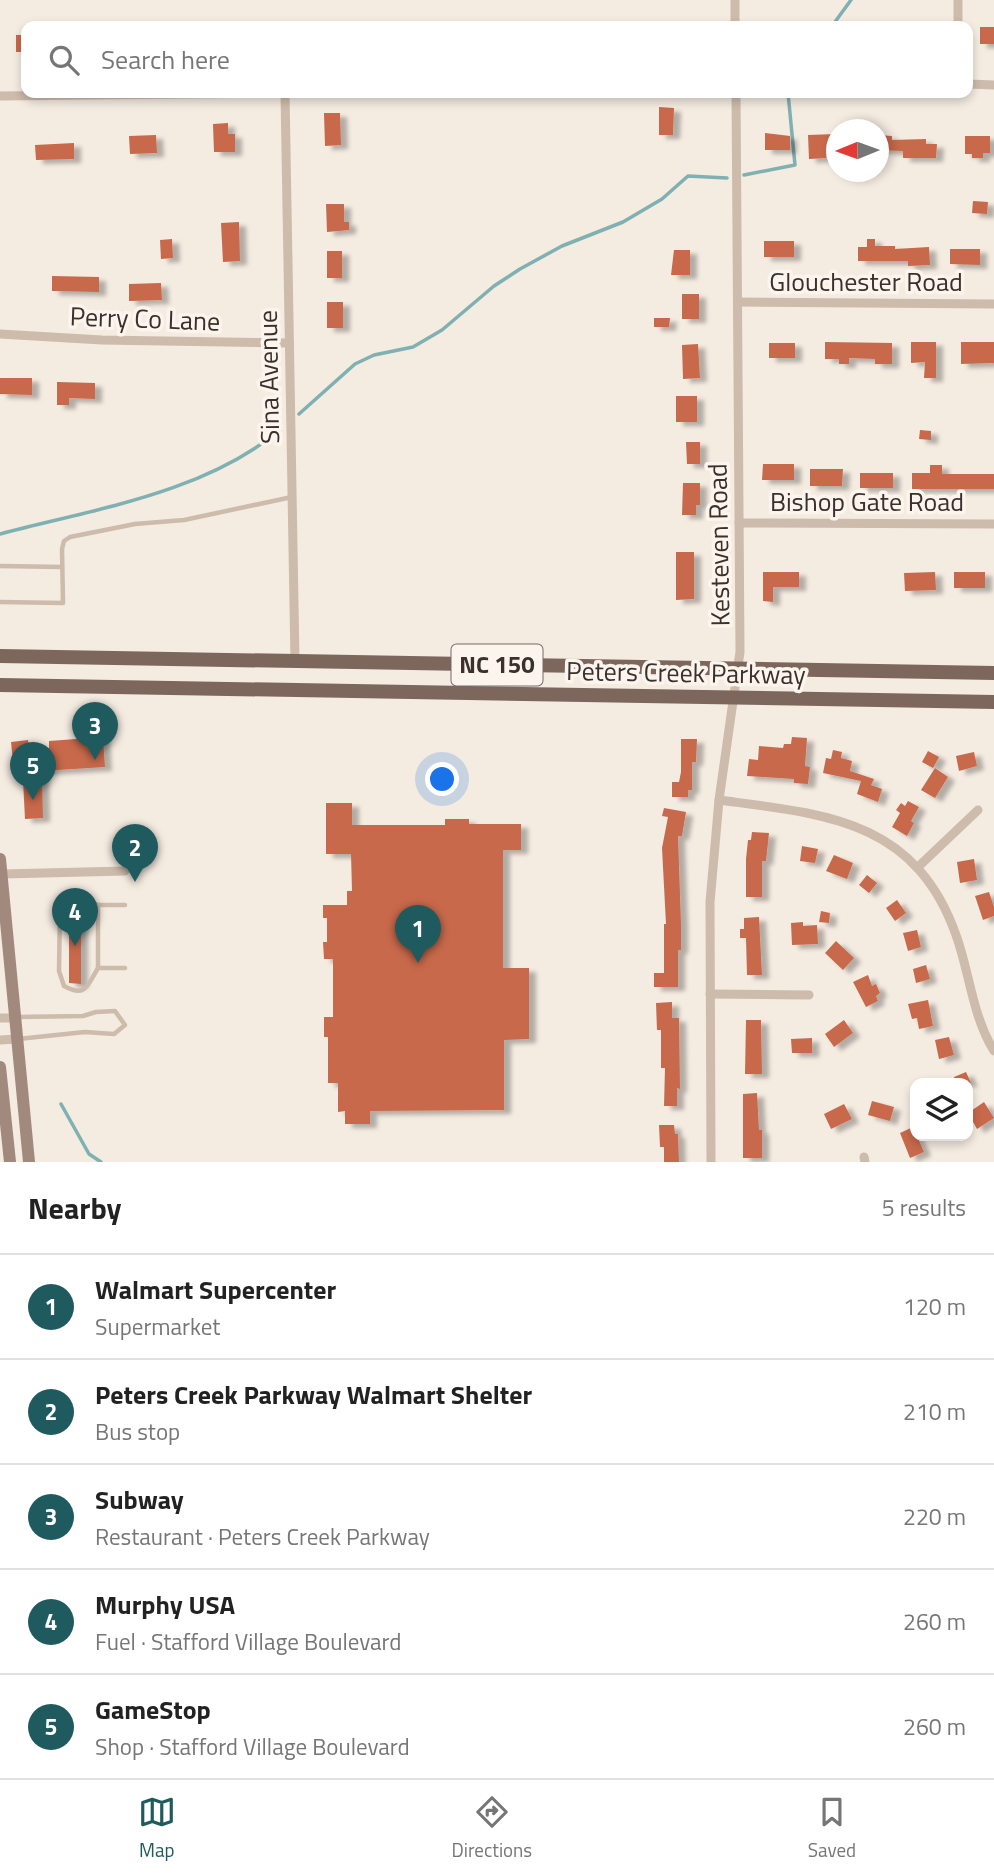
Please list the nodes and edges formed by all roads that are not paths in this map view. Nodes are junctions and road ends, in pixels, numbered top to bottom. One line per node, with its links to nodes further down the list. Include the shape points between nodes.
1 (734, 0): 3 (street)
2 (958, 0): 4 (street)
3 (735, 21)
4 (958, 21)
5 (973, 85): 6 (street)
6 (994, 85)
7 (0, 96): 8 (street)
8 (21, 96)
9 (285, 98): 14 (street, Sina Avenue)
10 (736, 98): 11 (street, Kesteven Road)
11 (738, 302): 12 (street, Glouchester Road); 16 (street, Kesteven Road)
12 (994, 304)
13 (0, 334): 14 (street, Perry Co Lane)
14 (289, 343): 15 (street, Sina Avenue)
15 (292, 497): 19 (lane, via 70,537 64,541); 22 (street, Sina Avenue)
16 (740, 523): 17 (street, Bishop Gate Road); 23 (street, Kesteven Road)
17 (994, 524)
18 (0, 566): 19 (lane)
19 (62, 567): 20 (lane, via 63,603)
20 (0, 602)
21 (0, 656): 22 (main road, Peters Creek Parkway / NC 150)
22 (295, 661): 23 (main road, Peters Creek Parkway / NC 150)
23 (739, 668): 24 (main road, Peters Creek Parkway / NC 150); 26 (street, Kesteven Road)
24 (994, 673)
25 (0, 685): 26 (main road, Peters Creek Parkway / NC 150)
26 (735, 698): 27 (main road, Peters Creek Parkway / NC 150); 28 (street, Kesteven Road)
27 (994, 702)
28 (719, 800): 31 (street, via 793,810 854,825); 38 (street, Kesteven Road, via 710,902)
29 (978, 810): 31 (street)
30 (0, 859): 33 (main road)
31 (918, 867): 44 (street, via 942,901 955,932 973,1002)
32 (125, 871): 33 (street)
33 (2, 874): 40 (main road)
34 (98, 905): 35 (lane); 36 (lane); 36 (lane, via 68,897 60,905 59,971 64,986 81,992)
35 (125, 905)
36 (98, 968): 37 (lane)
37 (125, 968)
38 (710, 994): 39 (street); 48 (street, Kesteven Road)
39 (809, 995)
40 (16, 1017): 41 (street); 42 (main road); 42 (lane, via 115,1011 125,1025 114,1034 85,1032)
41 (0, 1018)
42 (18, 1039): 43 (street); 47 (main road)
43 (0, 1040)
44 (994, 1051)
45 (0, 1066): 46 (main road)
46 (10, 1162)
47 (29, 1162)
48 (711, 1162)

